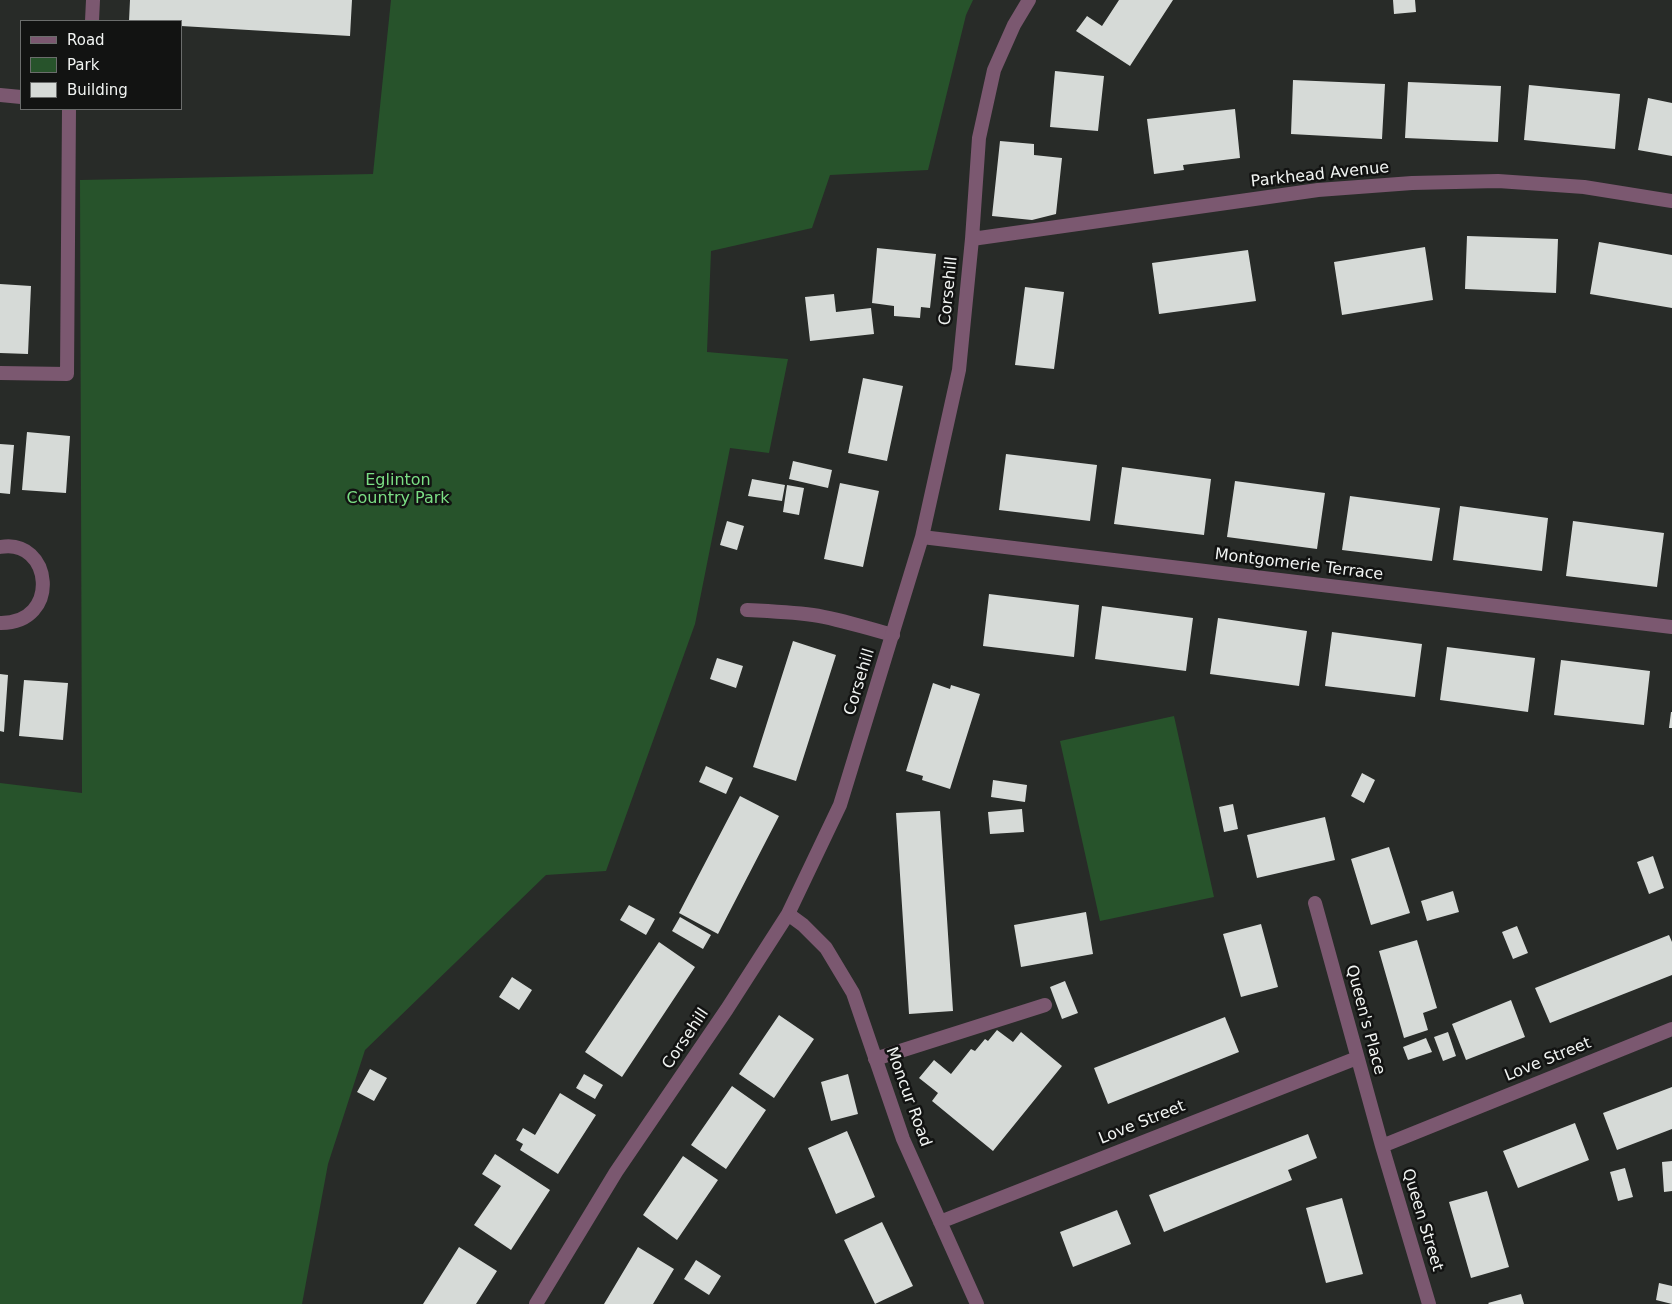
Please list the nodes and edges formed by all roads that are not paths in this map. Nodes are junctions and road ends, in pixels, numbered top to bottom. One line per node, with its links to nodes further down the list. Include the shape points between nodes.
1 (93, 0): 3 (street)
2 (1029, 0): 8 (street, Corsehill, via 994,70 979,138)
3 (92, 20)
4 (0, 95): 5 (street)
5 (20, 97)
6 (69, 110): 9 (street, via 67,374)
7 (1672, 201): 8 (street, Parkhead Avenue, via 1584,187 1498,181 1412,183 1318,190)
8 (972, 239): 10 (street, Corsehill, via 959,370)
9 (0, 373)
10 (922, 537): 14 (street, Montgomerie Terrace); 15 (street, Corsehill)
11 (0, 547): 13 (street, via 17,548 29,554 38,563 44,588 41,600 23,619)
12 (747, 610): 15 (street, via 814,615)
13 (0, 623)
14 (1672, 627)
15 (893, 635): 17 (street, Corsehill, via 840,805)
16 (1315, 904): 20 (street, Queen's Place)
17 (788, 914): 21 (street, Moncur Road, via 826,948 853,993); 24 (street, Corsehill, via 616,1172)
18 (1046, 1005): 21 (street)
19 (1672, 1029): 22 (street, Love Street)
20 (1357, 1058): 22 (street, Queen's Place); 23 (street, Love Street)
21 (875, 1059): 23 (street, Moncur Road, via 902,1139)
22 (1382, 1146): 26 (street, Queen Street)
23 (940, 1222): 25 (street, Moncur Road)
24 (536, 1304)
25 (977, 1304)
26 (1429, 1304)

